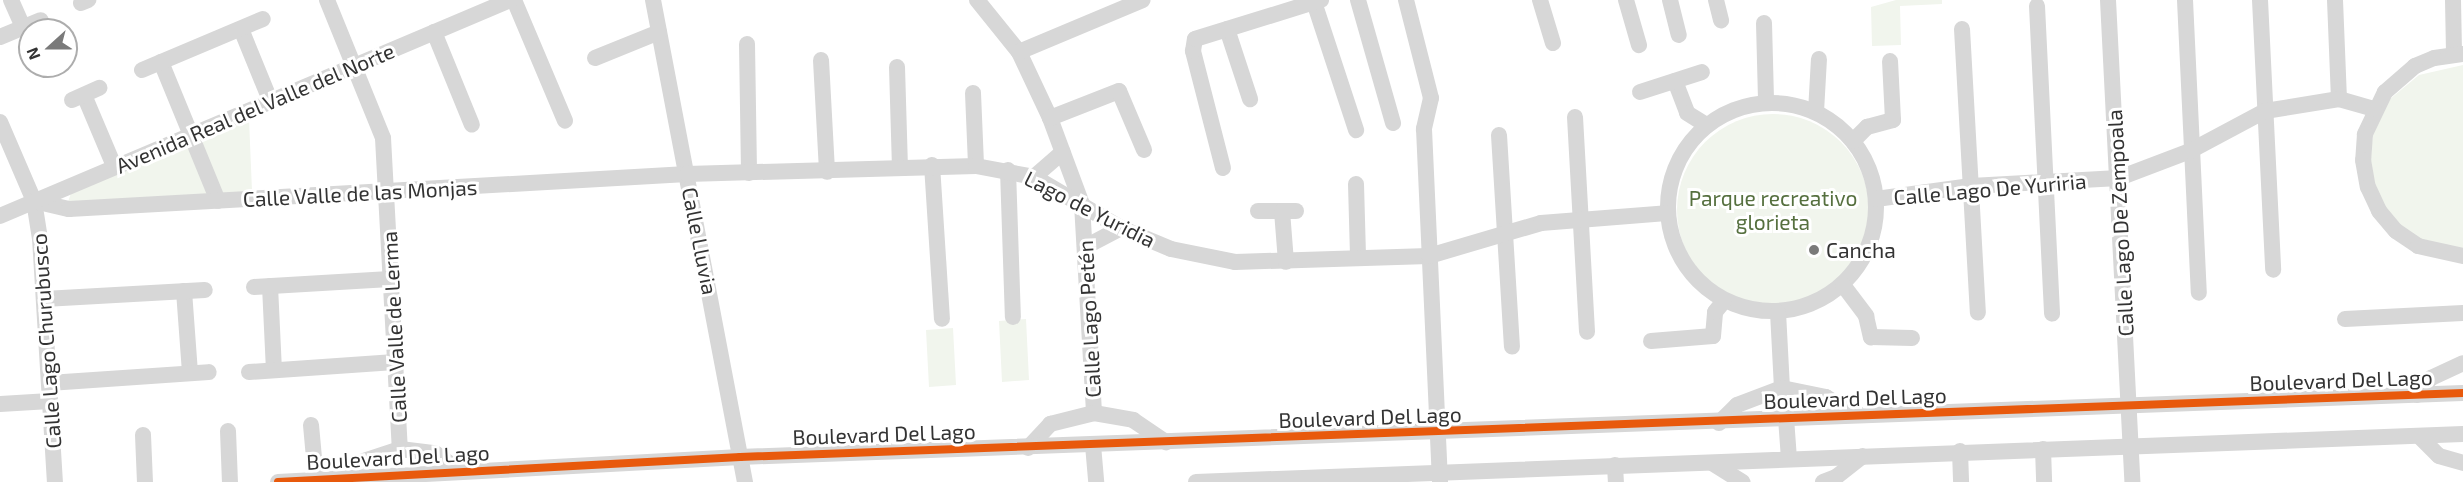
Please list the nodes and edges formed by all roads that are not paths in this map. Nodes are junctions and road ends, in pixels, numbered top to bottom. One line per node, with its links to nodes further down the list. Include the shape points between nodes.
1 (11, 0): 22 (street)
2 (327, 0): 44 (street, Calle Valle de Lerma)
3 (510, 0): 30 (street, Avenida Real del Valle del Norte)
4 (514, 0): 61 (street)
5 (653, 0): 31 (street, Calle Lluvia)
6 (977, 0): 37 (street, Calle Lago Petén)
7 (1143, 0): 37 (street)
8 (1358, 0): 63 (street)
9 (1406, 0): 99 (street, via 1431,98 1424,129)
10 (1540, 0): 34 (street)
11 (1626, 0): 36 (street)
12 (1670, 0): 32 (street)
13 (1716, 0): 24 (street)
14 (2108, 0): 83 (street, Calle Lago De Zempoala)
15 (2185, 0): 71 (street)
16 (2260, 0): 57 (street)
17 (2335, 0): 53 (street)
18 (2453, 0): 38 (street)
19 (1318, 1): 20 (street); 66 (street)
20 (1289, 4): 29 (street)
21 (2037, 6): 84 (street)
22 (19, 18)
23 (263, 19): 28 (street)
24 (1721, 20)
25 (1764, 23): 55 (street)
26 (1962, 28): 86 (street)
27 (18, 29): 33 (street)
28 (241, 29): 43 (street); 54 (street)
29 (1227, 29): 52 (street); 77 (street, via 1195,39 1193,44)
30 (434, 32): 44 (street, Avenida Real del Valle del Norte); 64 (street)
31 (659, 32): 39 (street); 81 (street, Calle Lluvia)
32 (1679, 35)
33 (0, 37)
34 (1553, 43)
35 (747, 44): 80 (street)
36 (1639, 45)
37 (1019, 52): 60 (street, Calle Lago Petén)
38 (2458, 54): 56 (street, via 2434,58 2399,77)
39 (596, 58)
40 (1819, 59): 58 (street)
41 (821, 60): 79 (street)
42 (1890, 61): 69 (street, via 1893,120 1867,127)
43 (161, 62): 46 (street); 67 (street)
44 (354, 66): 54 (street, Avenida Real del Valle del Norte); 87 (street, Calle Valle de Lerma, via 383,138)
45 (897, 67): 76 (street)
46 (142, 70)
47 (1702, 72): 48 (street)
48 (1674, 81): 49 (street); 65 (street, via 1687,113)
49 (1640, 92)
50 (973, 93): 75 (street)
51 (85, 94): 74 (street)
52 (1250, 99)
53 (2339, 99): 56 (street, Calle Lago De Yuriria); 57 (street, Calle Lago De Yuriria)
54 (270, 100): 67 (street, Avenida Real del Valle del Norte)
55 (1766, 102): 58 (street, via 1792,104); 65 (street, via 1734,109)
56 (2374, 109): 100 (street, via 2365,134 2363,160 2368,186 2379,211 2418,246)
57 (2265, 111): 71 (street, Calle Lago De Yuriria); 103 (street)
58 (1816, 112): 69 (street)
59 (1575, 117): 95 (street)
60 (1050, 118): 70 (street, via 1116,90); 72 (street, Calle Lago Petén)
61 (566, 121)
62 (0, 122): 89 (street, Calle Lago Churubusco)
63 (1393, 123)
64 (472, 125)
65 (1706, 125): 93 (street, via 1676,164)
66 (1356, 130)
67 (190, 134): 74 (street, Avenida Real del Valle del Norte); 90 (street)
68 (1499, 135): 97 (street)
69 (1852, 141): 88 (street, via 1869,168)
70 (1144, 150)
71 (2190, 151): 83 (street, Calle Lago De Yuriria); 108 (street)
72 (1063, 152): 82 (street); 91 (street, Calle Lago Petén)
73 (932, 165): 75 (street, Lago de Yuridia); 76 (street, Lago de Yuridia); 117 (street)
74 (114, 166): 89 (street, Avenida Real del Valle del Norte)
75 (975, 166): 78 (street, Lago de Yuridia)
76 (900, 168): 79 (street, Lago de Yuridia)
77 (1223, 168)
78 (1008, 170): 82 (street, Lago de Yuridia); 115 (street)
79 (827, 172): 80 (street, Lago de Yuridia)
80 (749, 173): 81 (street, Lago de Yuridia)
81 (687, 174): 87 (street, Calle Valle de las Monjas); 153 (street, Calle Lluvia)
82 (1034, 177): 91 (street, Lago de Yuridia)
83 (2119, 178): 84 (street, Calle Lago De Yuriria); 134 (street, Calle Lago De Zempoala)
84 (2046, 182): 86 (street, Calle Lago De Yuriria); 114 (street)
85 (1356, 184): 101 (street)
86 (1971, 186): 88 (street, Calle Lago De Yuriria); 112 (street)
87 (386, 192): 90 (street, Calle Valle de las Monjas); 104 (street, Calle Valle de Lerma)
88 (1876, 199): 105 (street, via 1869,246)
89 (34, 201): 90 (street, Calle Valle de las Monjas, via 69,209); 94 (street, Avenida Real del Valle del Norte); 109 (street, Calle Lago Churubusco)
90 (218, 201)
91 (1082, 204): 96 (street, Lago de Yuridia); 98 (street, Calle Lago Petén)
92 (1258, 211): 102 (street, via 1289,211)
93 (1667, 213): 95 (street, Lago de Yuridia); 110 (street, via 1675,245 1691,274)
94 (0, 216)
95 (1579, 218): 97 (street, Lago de Yuridia); 118 (street)
96 (1121, 228): 98 (street); 102 (street, Lago de Yuridia, via 1203,258)
97 (1504, 233): 99 (street, Lago de Yuridia); 121 (street)
98 (1085, 247): 135 (street, Calle Lago Petén)
99 (1429, 256): 101 (street, Lago de Yuridia); 141 (street)
100 (2463, 256)
101 (1358, 257): 102 (street, Lago de Yuridia)
102 (1286, 262)
103 (2273, 270)
104 (390, 279): 122 (street, Calle Valle de Lerma); 124 (street, via 262,287)
105 (1843, 285): 111 (street, via 1802,308); 119 (street, via 1866,316 1871,337)
106 (205, 290): 107 (street)
107 (184, 291): 109 (street); 127 (street)
108 (2199, 293)
109 (44, 299): 128 (street, Calle Lago Churubusco)
110 (1724, 301): 111 (street, via 1742,308); 120 (street, via 1715,312 1713,336)
111 (1778, 312): 129 (street)
112 (1978, 313)
113 (2463, 313): 116 (street)
114 (2052, 314)
115 (1013, 317)
116 (2345, 319)
117 (942, 320)
118 (1587, 332)
119 (1912, 338)
120 (1652, 341)
121 (1512, 346)
122 (395, 362): 124 (street); 150 (street, Calle Valle de Lerma)
123 (2463, 363): 131 (street, Boulevard Del Lago, via 2431,378)
124 (274, 370): 126 (street)
125 (209, 372): 127 (street)
126 (249, 372)
127 (190, 373): 128 (street)
128 (49, 383): 132 (street, Calle Lago Churubusco)
129 (1782, 388): 136 (street, Boulevard Del Lago, via 1826,397); 138 (street, Boulevard Del Lago, via 1737,405)
130 (2463, 393): 131 (street, Boulevard Del Lago)
131 (2417, 395): 134 (street, Boulevard Del Lago)
132 (50, 401): 133 (street); 165 (street, Calle Lago Churubusco)
133 (0, 404)
134 (2129, 406): 136 (street, Boulevard Del Lago); 147 (street, Calle Lago De Zempoala)
135 (1094, 413): 145 (street, via 1133,420); 148 (street, via 1050,424)
136 (1856, 415): 137 (street, Boulevard Del Lago)
137 (1786, 418): 138 (street, Boulevard Del Lago); 154 (street)
138 (1719, 423): 141 (street, Boulevard Del Lago)
139 (310, 426): 163 (street)
140 (228, 431): 167 (street)
141 (1437, 432): 145 (street, Boulevard Del Lago); 159 (street)
142 (2463, 434): 144 (street)
143 (143, 435): 166 (street)
144 (2419, 436): 147 (street); 156 (street, via 2439,456)
145 (1166, 442): 146 (street, Boulevard Del Lago)
146 (1093, 445): 148 (street, Boulevard Del Lago); 170 (street)
147 (2131, 446): 149 (street); 176 (street, Calle Lago De Zempoala)
148 (1028, 448): 153 (street, Boulevard Del Lago)
149 (2043, 448): 151 (street); 175 (street)
150 (400, 449): 157 (street, via 435,453); 160 (street, via 354,464)
151 (1960, 452): 152 (street); 174 (street)
152 (1863, 456): 154 (street); 173 (street)
153 (740, 457): 157 (street, Boulevard Del Lago); 169 (street, Calle Lluvia)
154 (1789, 459): 155 (street)
155 (1712, 463): 158 (street); 172 (street)
156 (2463, 463)
157 (461, 472): 161 (street, Boulevard Del Lago)
158 (1616, 474): 159 (street)
159 (1439, 478): 162 (street)
160 (335, 479): 161 (street, Boulevard Del Lago); 163 (street, Boulevard Del Lago)
161 (397, 479)
162 (1352, 479): 164 (street)
163 (316, 480): 168 (street, Boulevard Del Lago)
164 (1264, 481): 171 (street)
165 (55, 482)
166 (145, 482)
167 (230, 482)
168 (278, 482)
169 (745, 482)
170 (1096, 482)
171 (1196, 482)
172 (1742, 482)
173 (1823, 482)
174 (1961, 482)
175 (2044, 482)
176 (2132, 482)

